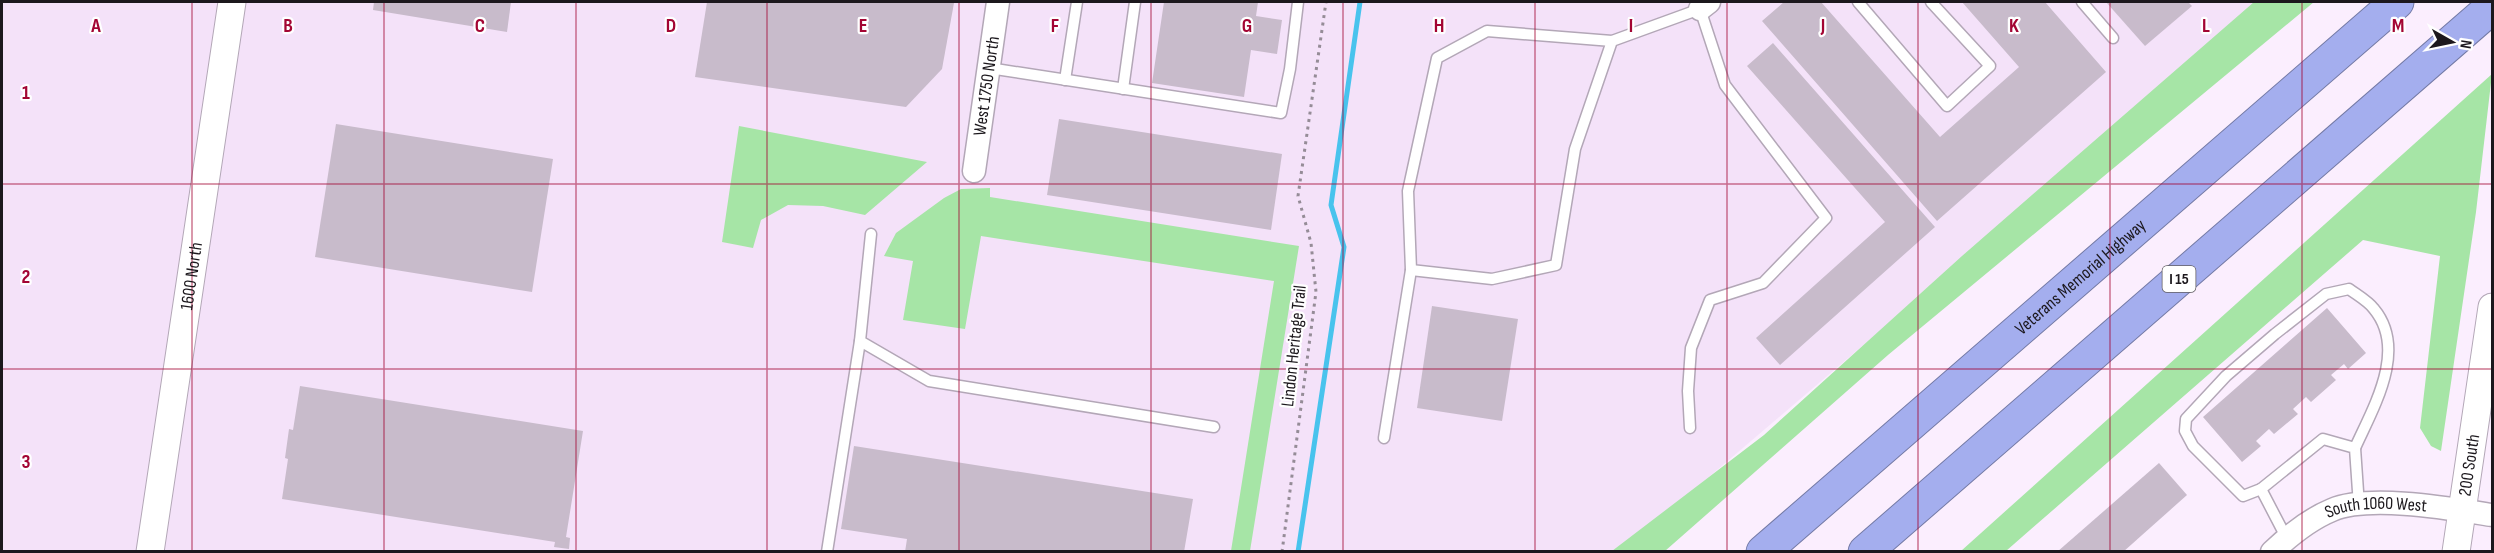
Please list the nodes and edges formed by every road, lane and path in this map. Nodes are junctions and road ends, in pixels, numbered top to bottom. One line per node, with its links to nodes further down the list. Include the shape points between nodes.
1 (232, 2): 32 (street, 1600 North)
2 (998, 2): 15 (street, West 1750 North)
3 (1077, 2): 16 (lane)
4 (1136, 2): 17 (lane)
5 (1298, 2): 17 (lane, via 1281,113)
6 (1326, 2): 34 (path, Lindon Heritage Trail, via 1298,196 1311,243 1316,292)
7 (1858, 2): 8 (lane, via 1947,106 1990,66)
8 (1931, 2)
9 (2082, 2): 13 (lane)
10 (2397, 2): 35 (highway, Veterans Memorial Highway)
11 (1705, 5): 14 (lane); 24 (lane, via 1725,85 1826,218 1763,283 1710,300 1691,348)
12 (2493, 7): 36 (highway, I 15)
13 (2113, 38)
14 (1612, 41): 20 (lane, via 1575,149 1557,265 1492,279); 20 (lane, via 1487,31 1437,58 1408,192)
15 (989, 68): 16 (lane); 18 (street, West 1750 North)
16 (1065, 80): 17 (lane)
17 (1123, 89)
18 (974, 171)
19 (872, 234): 22 (lane)
20 (1411, 270): 25 (lane)
21 (2493, 307): 29 (street, 200 South)
22 (860, 341): 23 (lane, via 929,381); 33 (lane)
23 (1214, 427)
24 (1690, 428)
25 (1384, 438)
26 (2355, 448): 27 (lane, via 2323,439); 27 (lane, via 2385,380 2388,336 2374,309 2349,289 2326,294 2283,327 2226,376 2186,419 2185,432 2193,446 2243,496); 28 (lane)
27 (2261, 489): 31 (lane)
28 (2359, 506): 29 (street, South 1060 West, via 2387,502); 31 (street, South 1060 West, via 2335,508)
29 (2462, 510): 30 (street, South 1060 West); 37 (street, 200 South)
30 (2493, 515)
31 (2280, 545)
32 (150, 552)
33 (828, 552)
34 (1282, 552)
35 (1763, 552)
36 (1865, 552)
37 (2456, 552)

